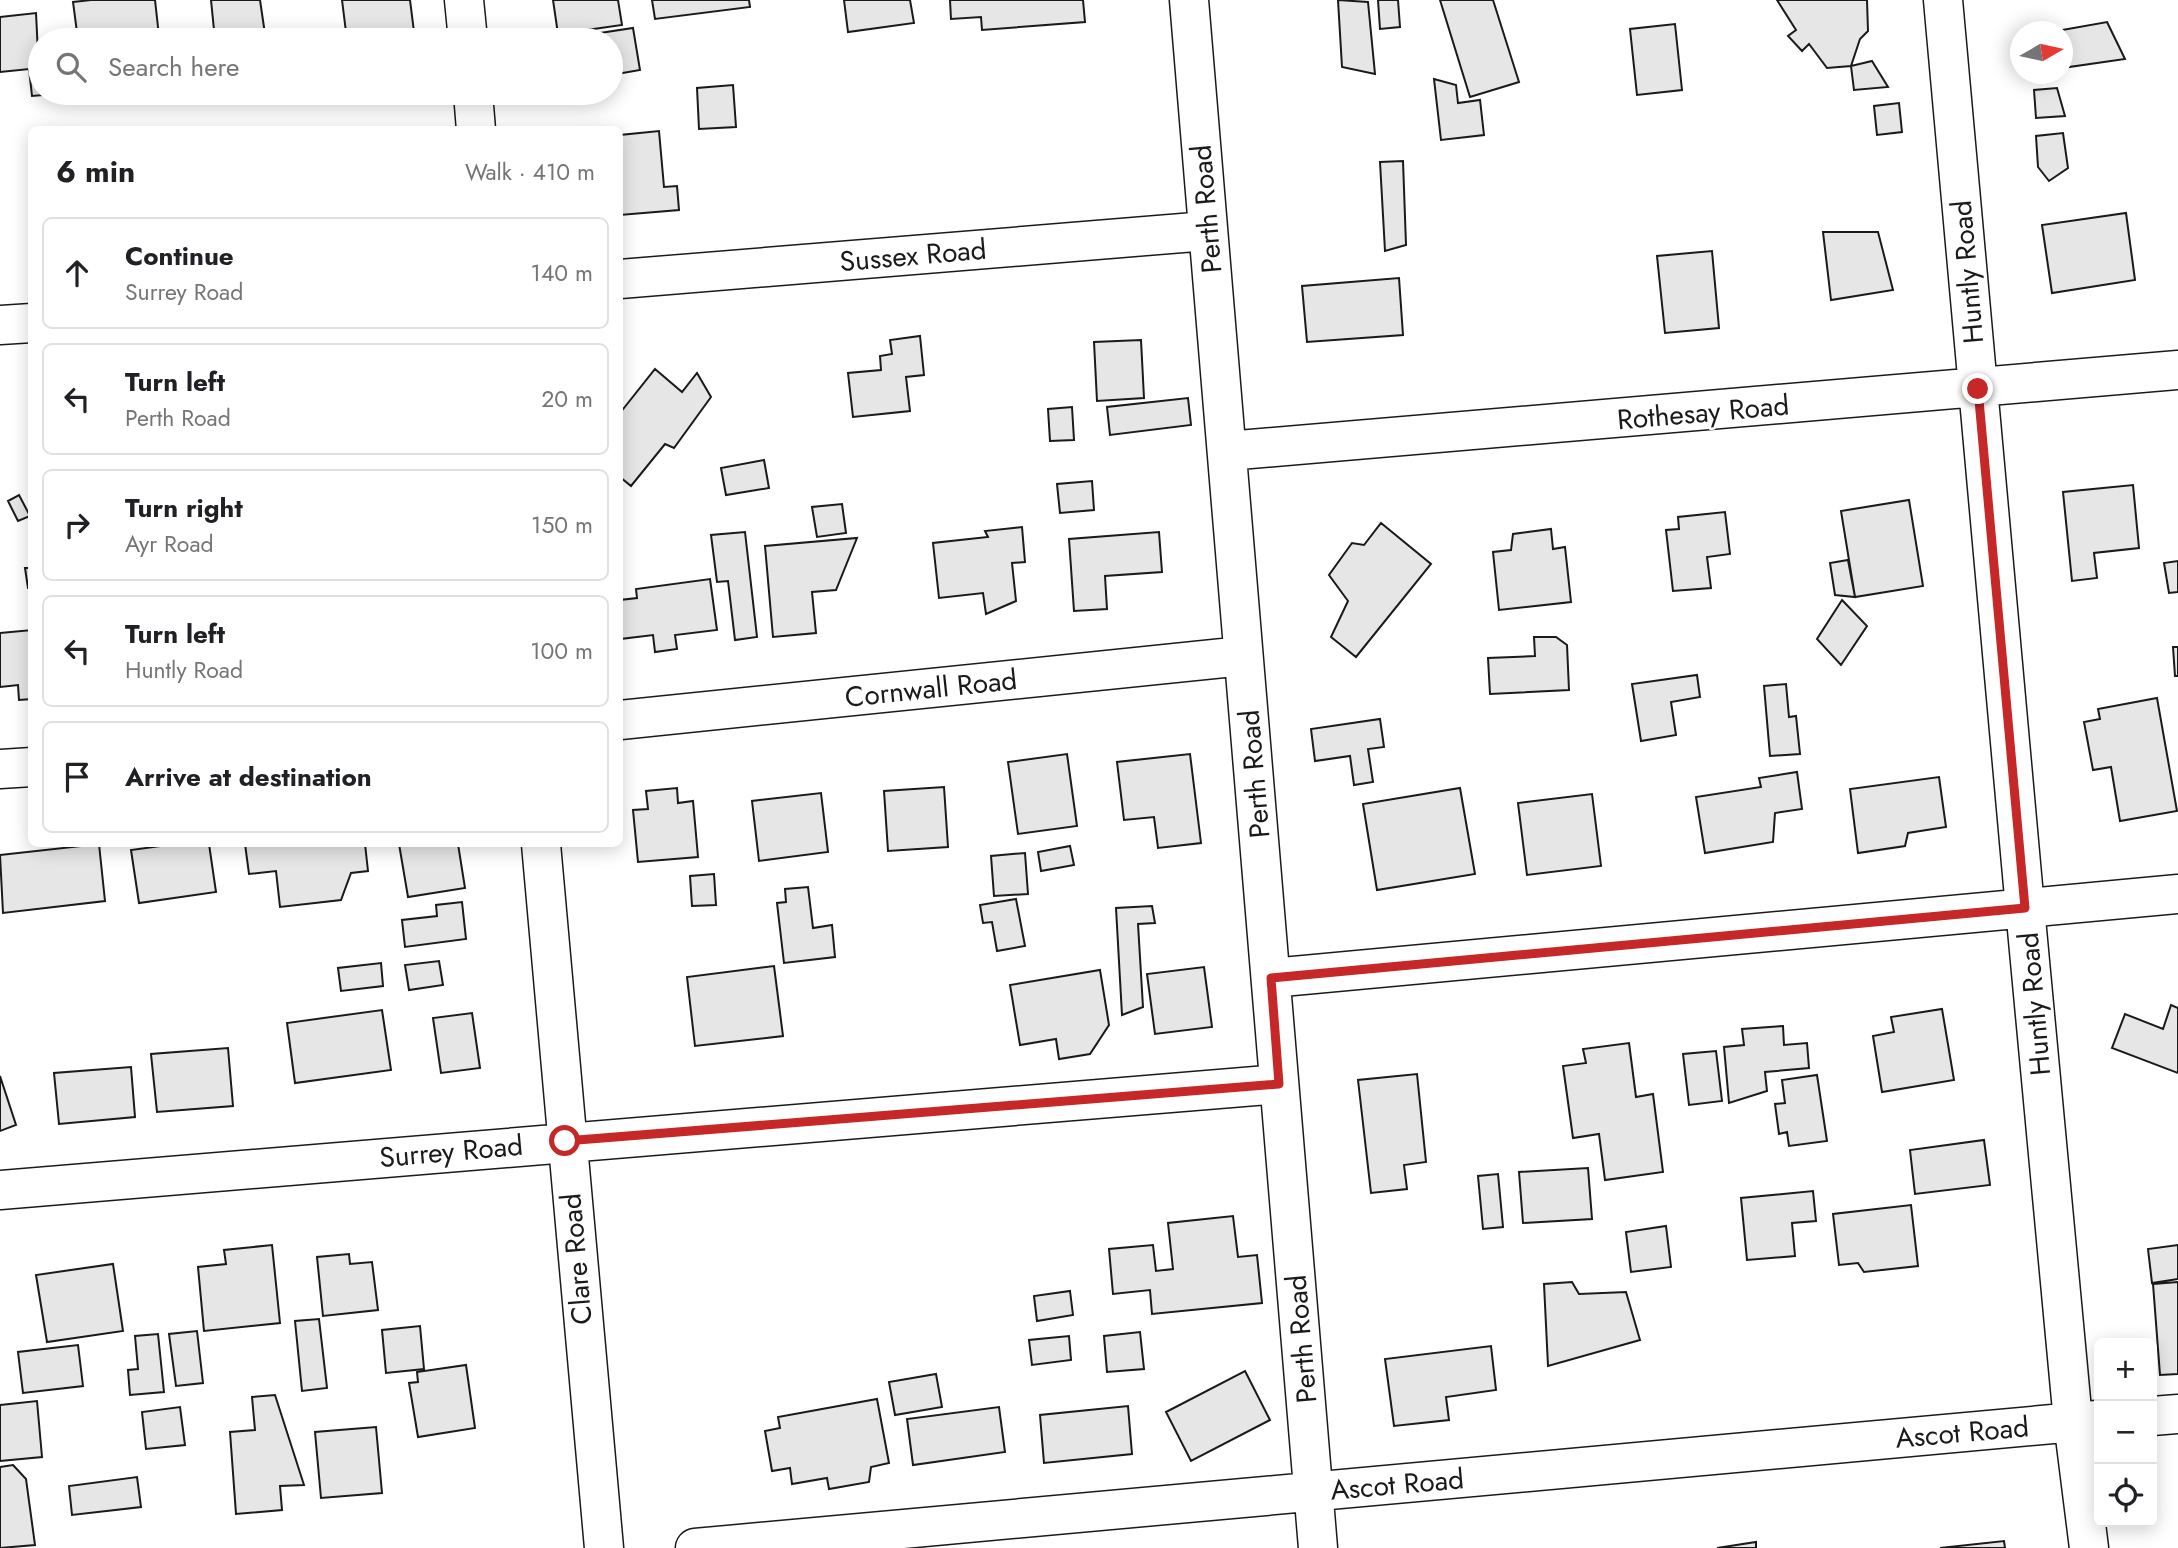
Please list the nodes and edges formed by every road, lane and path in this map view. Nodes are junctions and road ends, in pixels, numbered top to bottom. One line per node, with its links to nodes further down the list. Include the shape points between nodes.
1 (464, 0): 4 (street)
2 (1189, 0): 7 (street, Perth Road)
3 (1943, 0): 12 (street, Huntly Road)
4 (467, 28)
5 (474, 105): 6 (street)
6 (476, 126)
7 (1207, 231): 8 (street, Sussex Road); 13 (street, Perth Road)
8 (623, 279)
9 (28, 323): 10 (street)
10 (0, 326)
11 (2178, 370): 12 (street, Rothesay Road)
12 (1978, 389): 13 (street, Rothesay Road); 20 (street, Huntly Road)
13 (1227, 451): 14 (street, Perth Road)
14 (1243, 656): 15 (street, Cornwall Road); 21 (street, Perth Road)
15 (623, 720)
16 (28, 767): 17 (street)
17 (0, 769)
18 (541, 847): 23 (street, Clare Road)
19 (2178, 894): 20 (street)
20 (2025, 908): 21 (street); 27 (street, Huntly Road)
21 (1271, 978): 22 (street, Perth Road)
22 (1279, 1084): 23 (street, Surrey Road); 28 (street, Perth Road)
23 (565, 1141): 24 (street, Surrey Road); 29 (street, Clare Road)
24 (0, 1190)
25 (2178, 1414): 26 (street)
26 (2157, 1416)
27 (2086, 1420): 28 (street, Ascot Road); 32 (street, Huntly Road)
28 (1313, 1492): 30 (street, Ascot Road); 31 (street, Perth Road)
29 (604, 1548)
30 (695, 1548)
31 (1318, 1548)
32 (2089, 1548)

